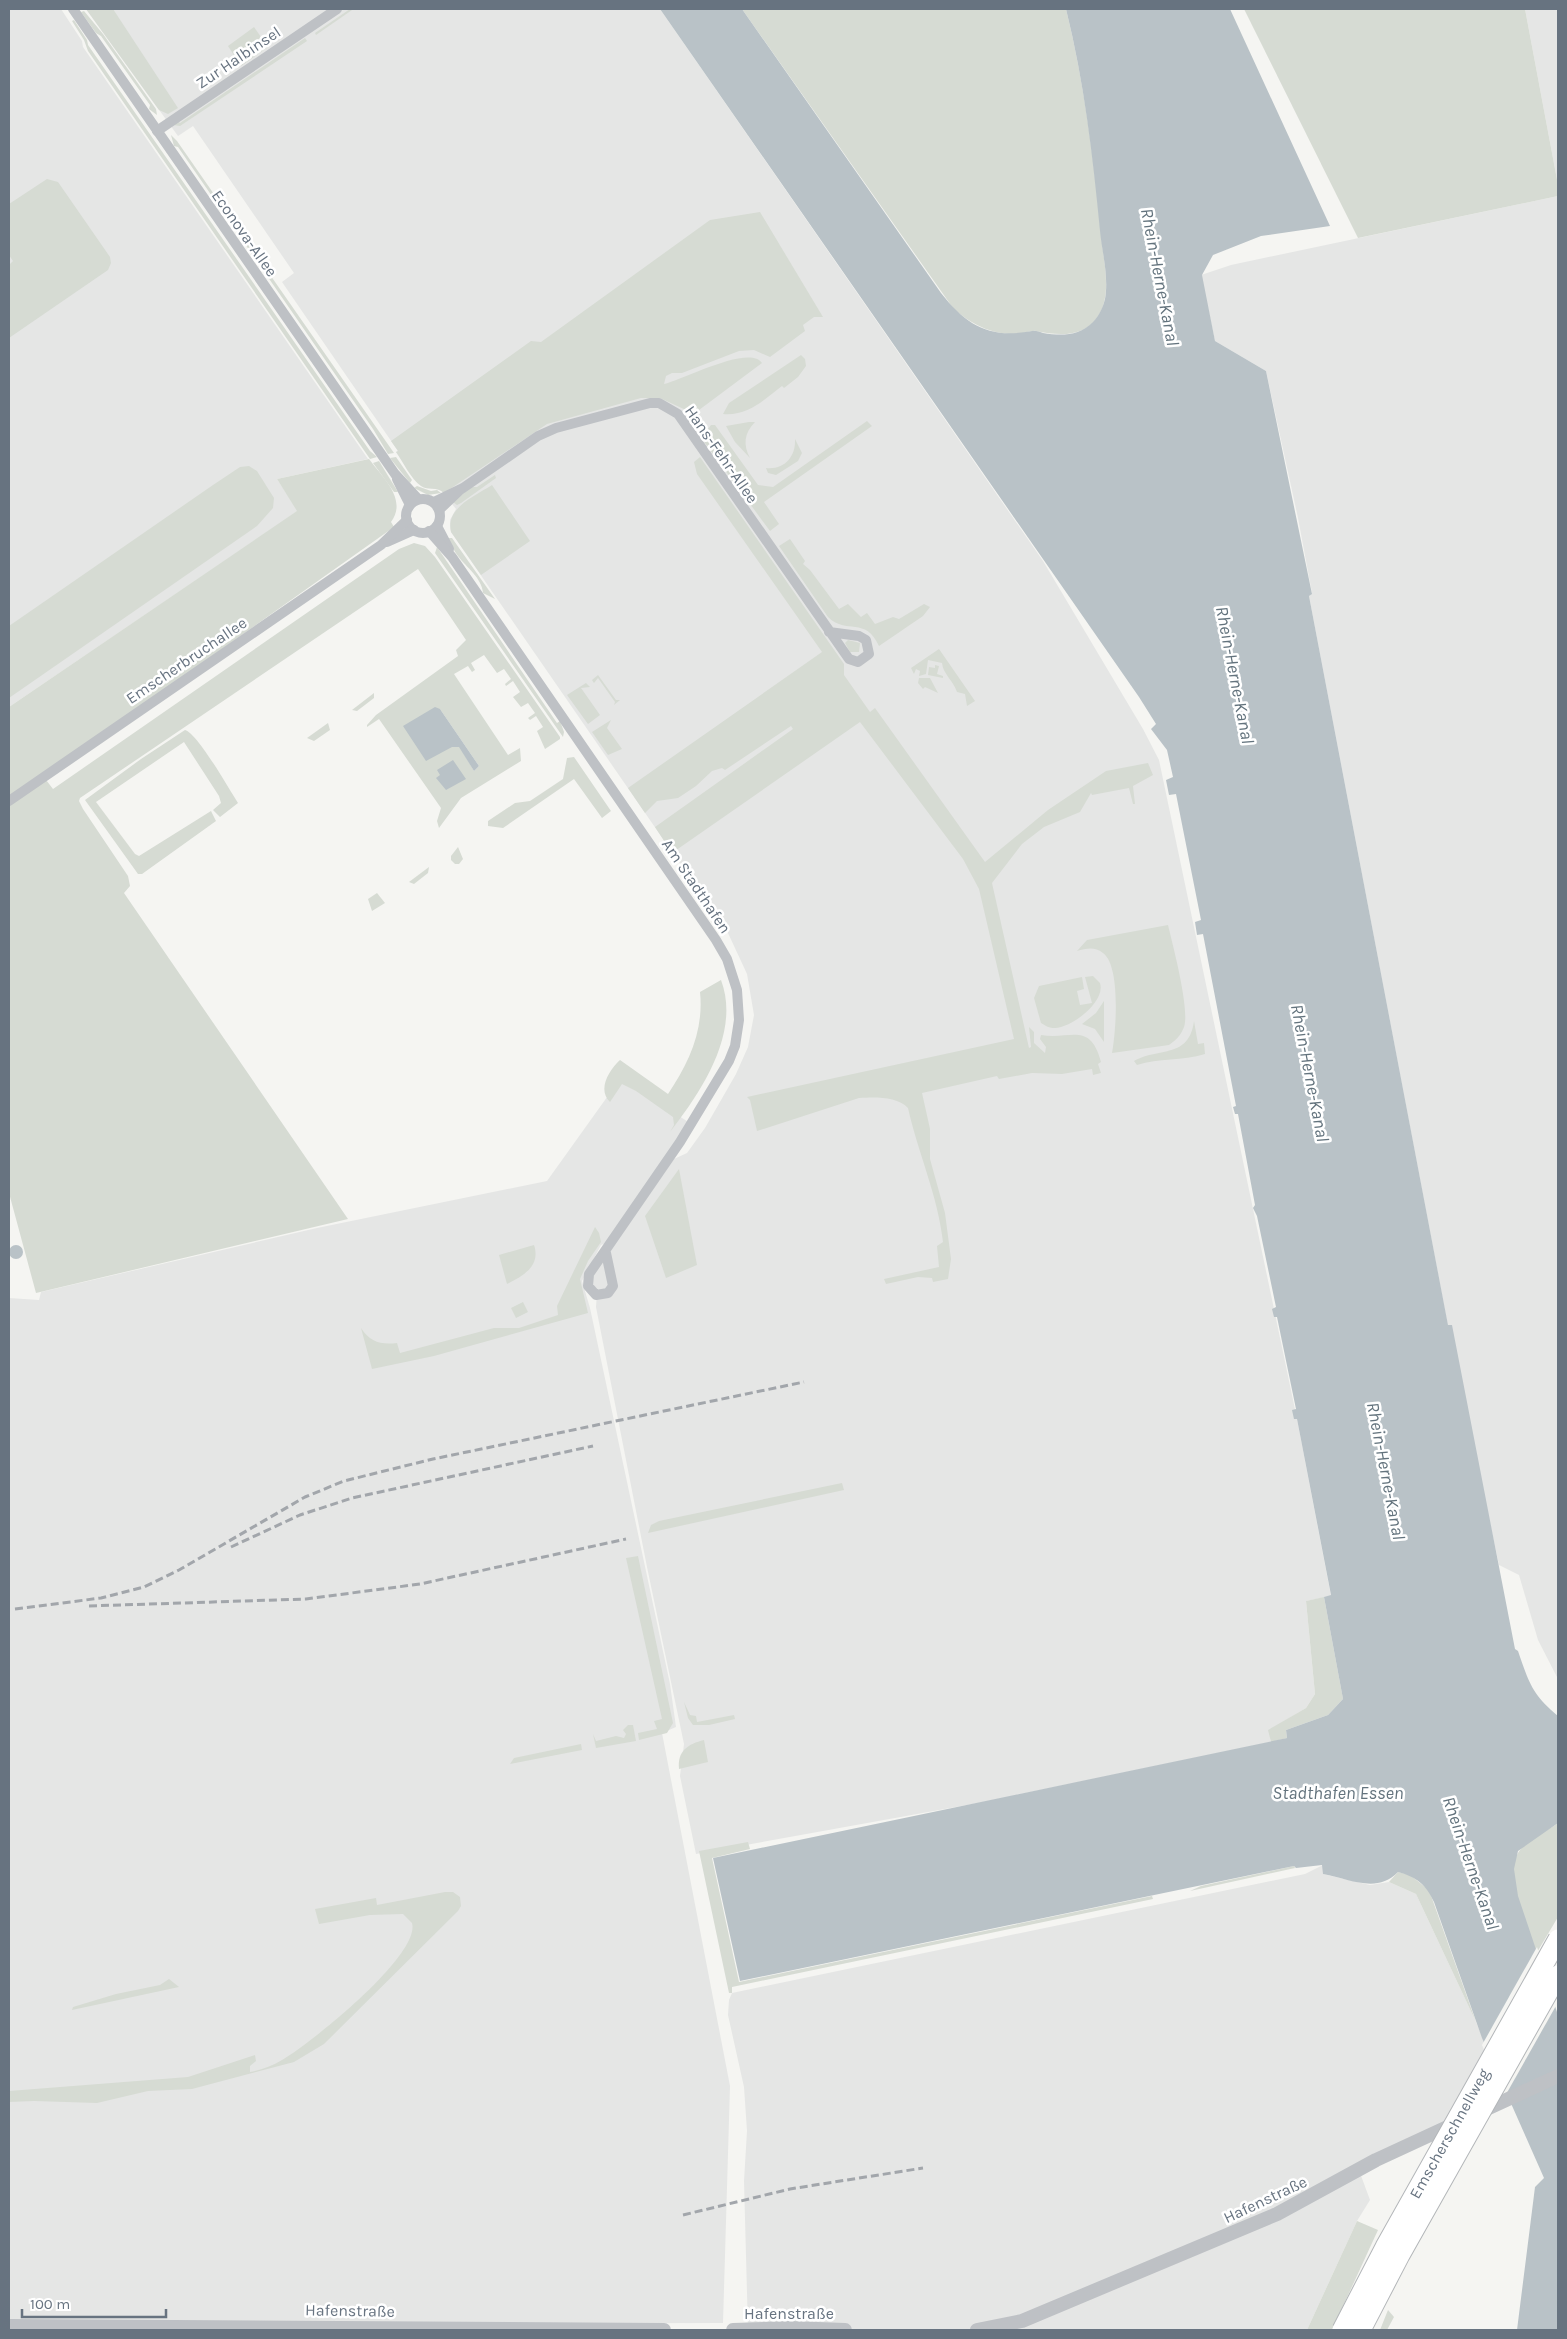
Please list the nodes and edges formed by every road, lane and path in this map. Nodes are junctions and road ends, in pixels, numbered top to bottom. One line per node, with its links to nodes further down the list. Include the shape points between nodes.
1 (73, 9): 3 (street, Econova-Allee)
2 (336, 9): 3 (street, Zur Halbinsel)
3 (157, 131): 4 (street, Econova-Allee)
4 (414, 502): 5 (street, via 428,499); 6 (street)
5 (437, 506): 7 (street); 10 (street, Hans-Fehr-Allee, via 451,502 462,488 538,436 556,428 641,404 665,405 678,414)
6 (407, 520): 8 (street); 9 (street, Emscherbruchallee)
7 (433, 528): 8 (street); 12 (street, Am Stadthafen, via 716,940 727,959 737,990 740,1020 729,1061)
8 (414, 530): 9 (street, Emscherbruchallee)
9 (381, 545): 11 (street, Emscherbruchallee)
10 (829, 632)
11 (9, 801)
12 (606, 1253)
13 (1558, 1939): 23 (highway, Emscherschnellweg, bridge)
14 (1558, 1975): 24 (highway, Emscherschnellweg, bridge)
15 (1558, 2076): 22 (street, Hafenstraße, via 1394,2151 1277,2214 1022,2321)
16 (9, 2326): 17 (street, Hafenstraße)
17 (35, 2328): 18 (street, Hafenstraße)
18 (391, 2329): 19 (street, Hafenstraße)
19 (664, 2330)
20 (735, 2330): 21 (street, Hafenstraße)
21 (845, 2330)
22 (977, 2330)
23 (1342, 2330)
24 (1361, 2330)

